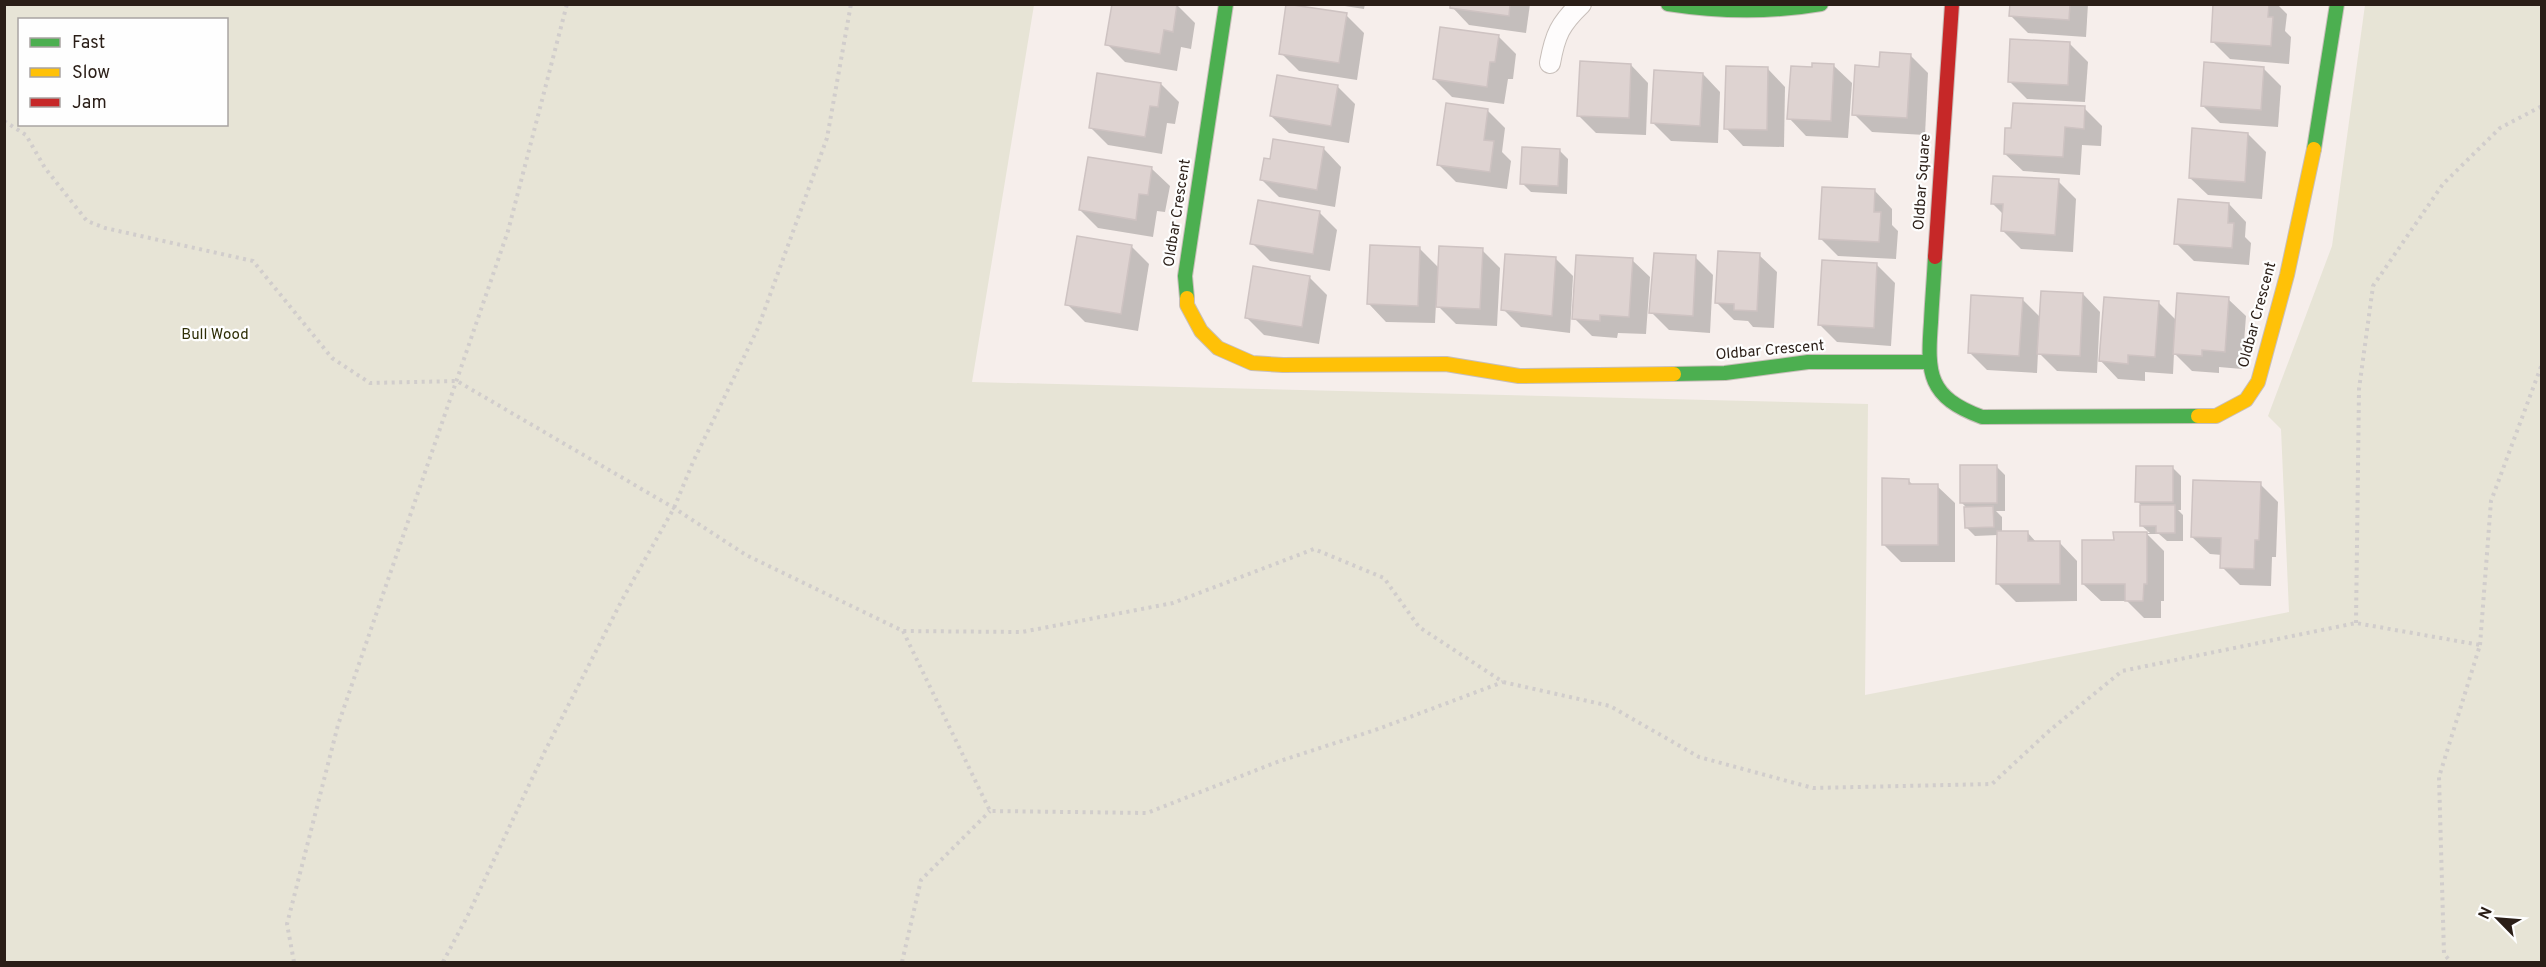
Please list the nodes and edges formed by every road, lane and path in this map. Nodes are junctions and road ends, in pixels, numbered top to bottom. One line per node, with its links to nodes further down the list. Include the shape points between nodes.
1 (567, 4): 14 (path, via 508,231)
2 (851, 4): 15 (path, via 828,138 758,328)
3 (1226, 4): 12 (street, Oldbar Crescent, via 1185,276 1187,305 1201,331 1218,348 1252,363 1446,364 1519,376 1725,373 1808,362)
4 (1581, 4): 9 (lane, via 1555,37)
5 (1668, 4): 6 (street, via 1758,13)
6 (1821, 4)
7 (1952, 4): 12 (street, Oldbar Square)
8 (2337, 4): 12 (street, Oldbar Crescent, via 2318,131 2287,274 2258,382 2246,400 2216,416 1982,417 1961,410 1947,399 1934,384)
9 (1550, 63)
10 (2541, 106): 16 (path, via 2500,128 2443,184 2373,286 2359,390)
11 (4, 121): 14 (path, via 26,135 45,168 87,221 253,261 332,358 370,383)
12 (1928, 362)
13 (2541, 364): 18 (path, via 2491,501)
14 (457, 381): 15 (path); 21 (path, via 338,725 287,924)
15 (674, 508): 17 (path, via 746,555); 22 (path, via 550,741)
16 (2356, 623): 18 (path); 19 (path, via 2122,671 1992,784 1814,788 1699,758 1610,706)
17 (903, 631): 19 (path, via 1022,632 1173,603 1314,549 1384,578 1419,627); 20 (path)
18 (2480, 645): 24 (path, via 2439,777 2444,954)
19 (1503, 682): 20 (path, via 1277,762 1148,813)
20 (990, 811): 23 (path, via 921,880)
21 (294, 963)
22 (443, 963)
23 (902, 963)
24 (2451, 963)

